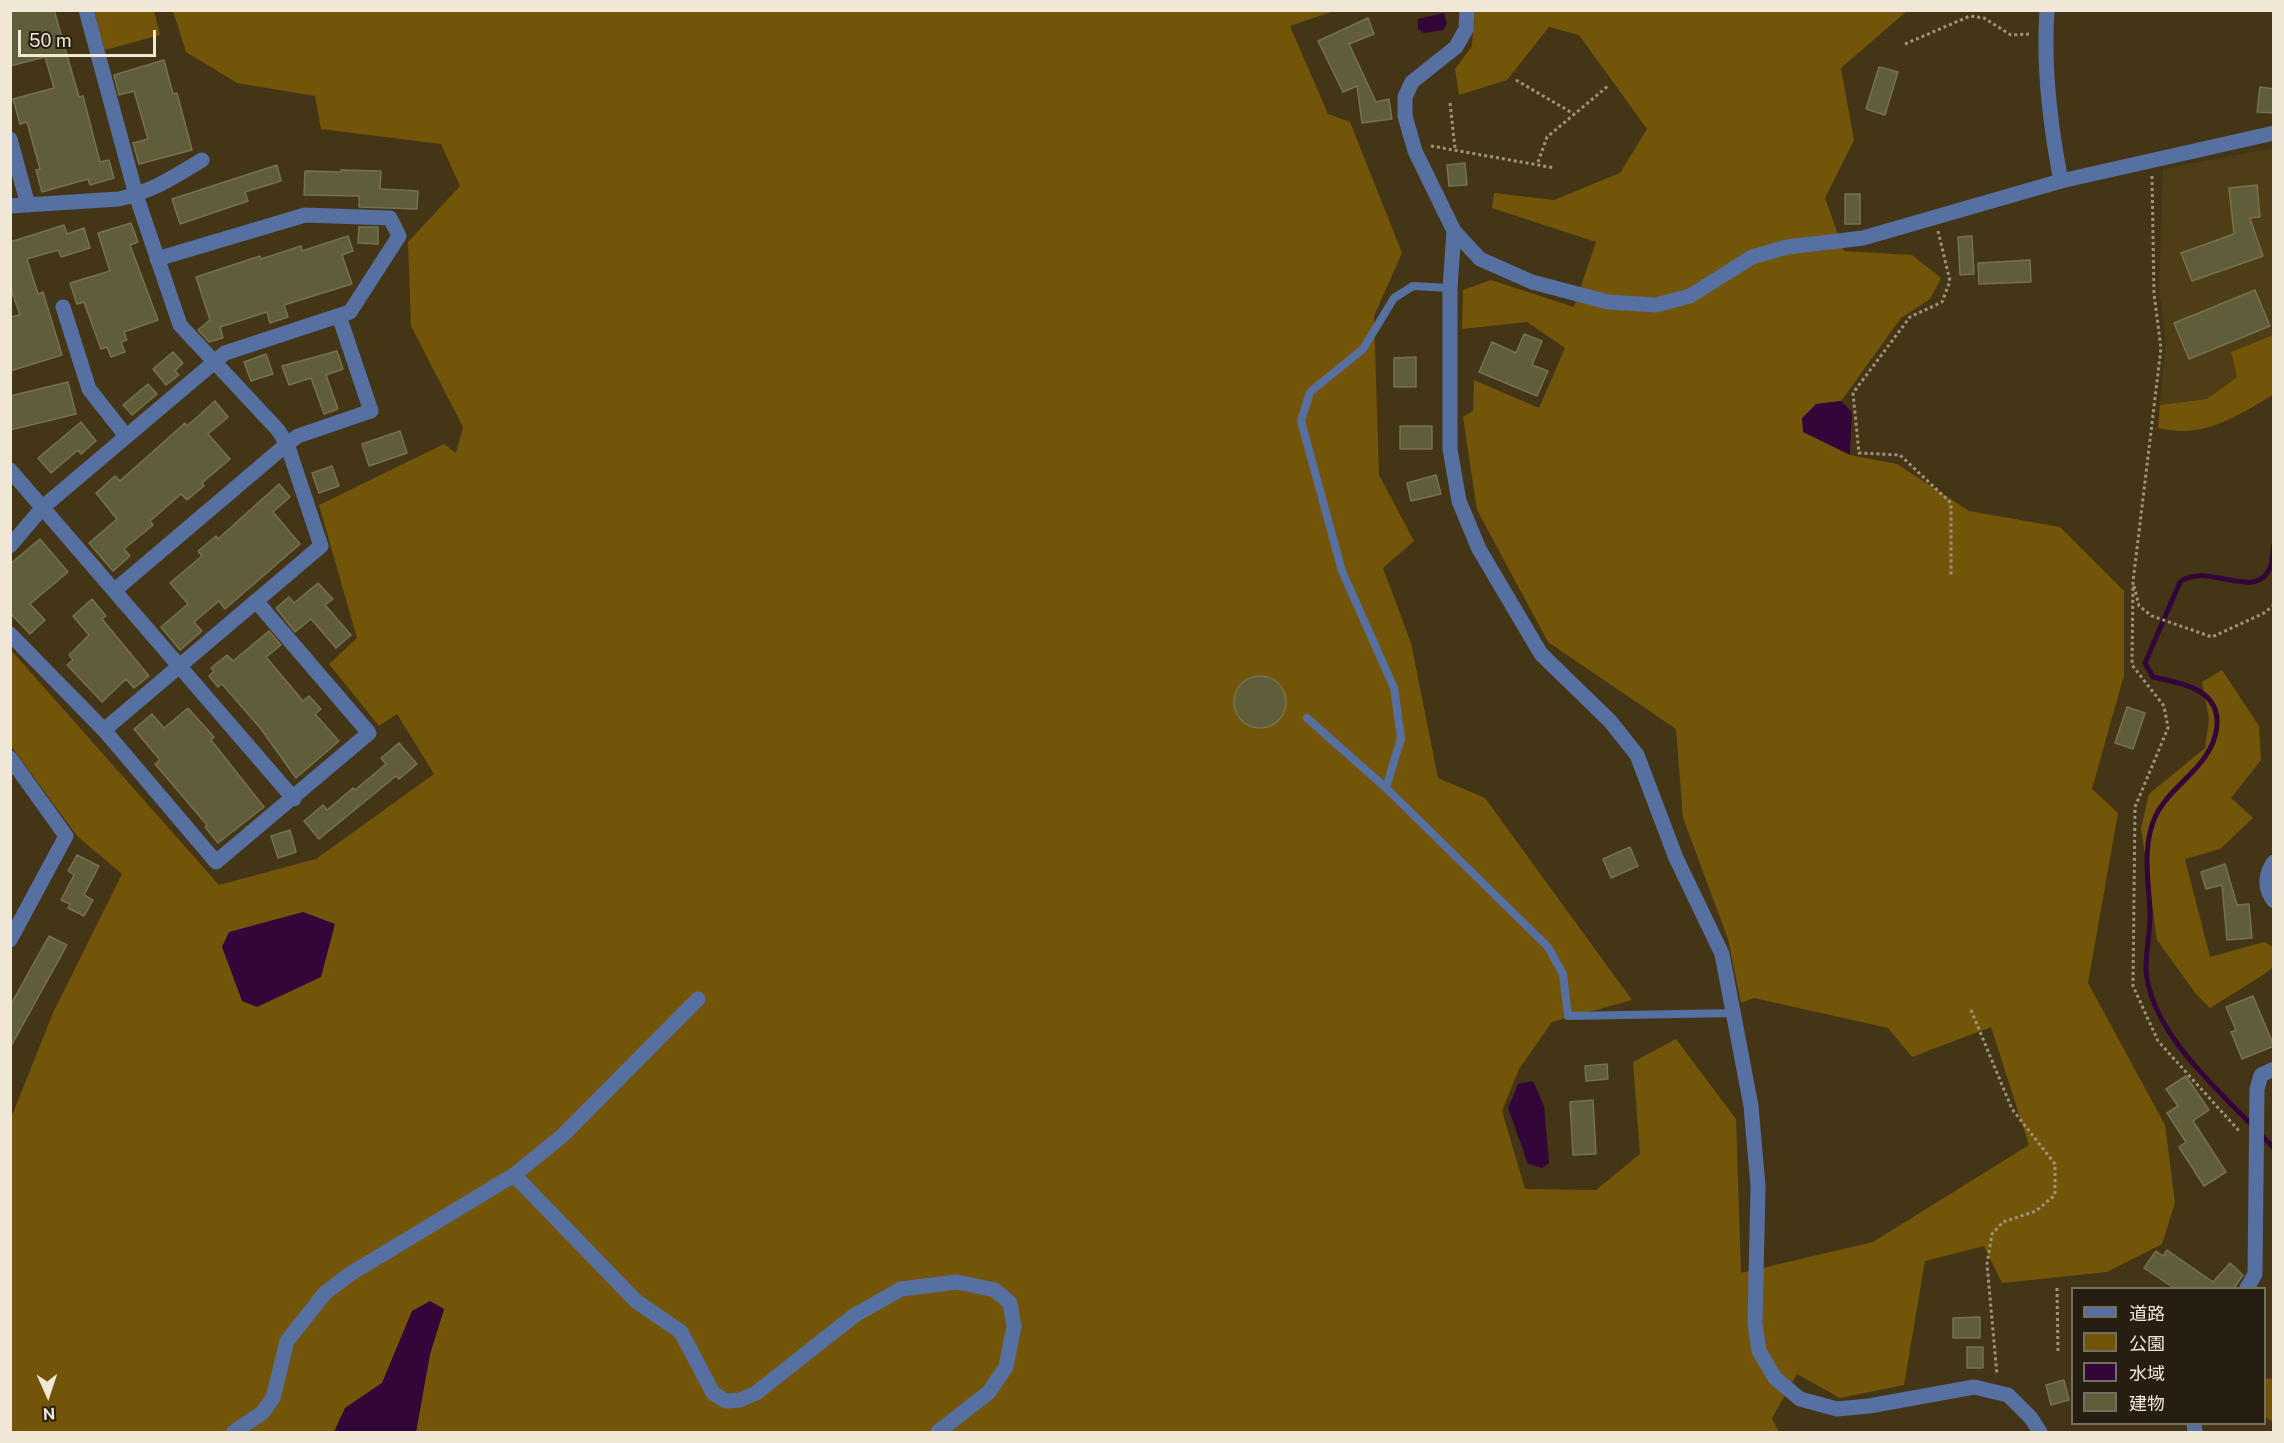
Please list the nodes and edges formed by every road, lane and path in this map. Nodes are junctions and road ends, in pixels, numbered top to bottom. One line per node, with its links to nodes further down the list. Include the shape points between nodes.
1 (86, 10): 19 (street)
2 (1467, 10): 13 (street, via 1466,29 1456,47 1412,82 1405,97 1405,116)
3 (2047, 10): 4 (street)
4 (2046, 32): 5 (path, via 2011,35 1984,18 1970,16); 18 (street, via 2051,127)
5 (1905, 44)
6 (1516, 80): 9 (path)
7 (1608, 86): 9 (path)
8 (1450, 103): 12 (path)
9 (1574, 114): 16 (path, via 1547,137)
10 (2274, 133): 14 (street)
11 (10, 139): 20 (street)
12 (1455, 148)
13 (1415, 151): 17 (path, via 1430,146); 23 (street)
14 (2152, 159): 18 (street); 35 (path, via 2154,294 2161,348)
15 (202, 160): 19 (street, via 152,190)
16 (1538, 162)
17 (1555, 168)
18 (2061, 181): 22 (street)
19 (136, 195): 20 (street); 24 (street)
20 (28, 205): 21 (street)
21 (10, 206)
22 (1935, 215): 23 (street, via 1863,238 1787,247 1752,256 1690,296 1656,306 1608,302 1532,282 1480,259); 34 (path, via 1950,282 1942,302 1910,317 1853,393 1859,453 1900,455 1951,503)
23 (1454, 231): 25 (street)
24 (157, 259): 27 (street, via 305,215 390,218 399,236 350,312); 28 (street, via 180,325)
25 (1450, 288): 44 (lane, via 1413,286 1394,298 1363,349 1310,392 1301,421 1342,571 1394,688 1401,738); 51 (street, via 1450,449 1459,501 1479,549 1541,654 1610,721 1636,755 1676,858 1722,954)
26 (63, 307): 29 (street, via 89,389)
27 (339, 316): 28 (street, via 225,354); 30 (street, via 371,411 298,436)
28 (214, 362): 29 (street); 30 (street)
29 (126, 436): 32 (street)
30 (287, 444): 36 (street); 37 (street, via 321,546)
31 (10, 470): 32 (street)
32 (44, 507): 33 (street); 36 (street)
33 (10, 546)
34 (1951, 575)
35 (2133, 582): 38 (path, via 2139,606 2152,616 2212,637); 53 (path, via 2132,665 2164,706 2168,728 2135,807 2133,986 2158,1041)
36 (115, 590): 40 (street)
37 (256, 601): 40 (street); 45 (street, via 369,733)
38 (2274, 605)
39 (10, 634): 42 (street)
40 (179, 665): 42 (street); 45 (street)
41 (1307, 718): 44 (lane)
42 (104, 730): 45 (street, via 216,862)
43 (10, 758): 48 (street, via 66,836)
44 (1386, 788): 51 (lane, via 1548,947 1563,974 1568,1016)
45 (293, 798)
46 (2274, 862): 47 (street, via 2268,870 2266,887)
47 (2274, 901)
48 (10, 940)
49 (698, 999): 54 (street, via 562,1136)
50 (1971, 1010): 58 (path, via 2012,1109 2055,1164 2055,1195 2037,1211 2003,1222 1992,1234 1987,1264 1997,1374)
51 (1735, 1013): 61 (street, via 1751,1106 1758,1186 1755,1324 1759,1351 1775,1378 1800,1399 1837,1409 1974,1387 2008,1395)
52 (2274, 1069): 53 (street, via 2261,1075 2257,1089)
53 (2254, 1150): 55 (street, via 2254,1274)
54 (514, 1175): 59 (street, via 325,1293 287,1341 273,1398 262,1413); 60 (street, via 636,1301 681,1332 713,1393 726,1401 756,1393 855,1315 901,1290 957,1282 995,1290 1010,1302 1014,1326 1006,1366 989,1392)
55 (2248, 1287)
56 (2057, 1288): 57 (path)
57 (2058, 1351)
58 (2006, 1380)
59 (234, 1432)
60 (938, 1432)
61 (2040, 1432)

